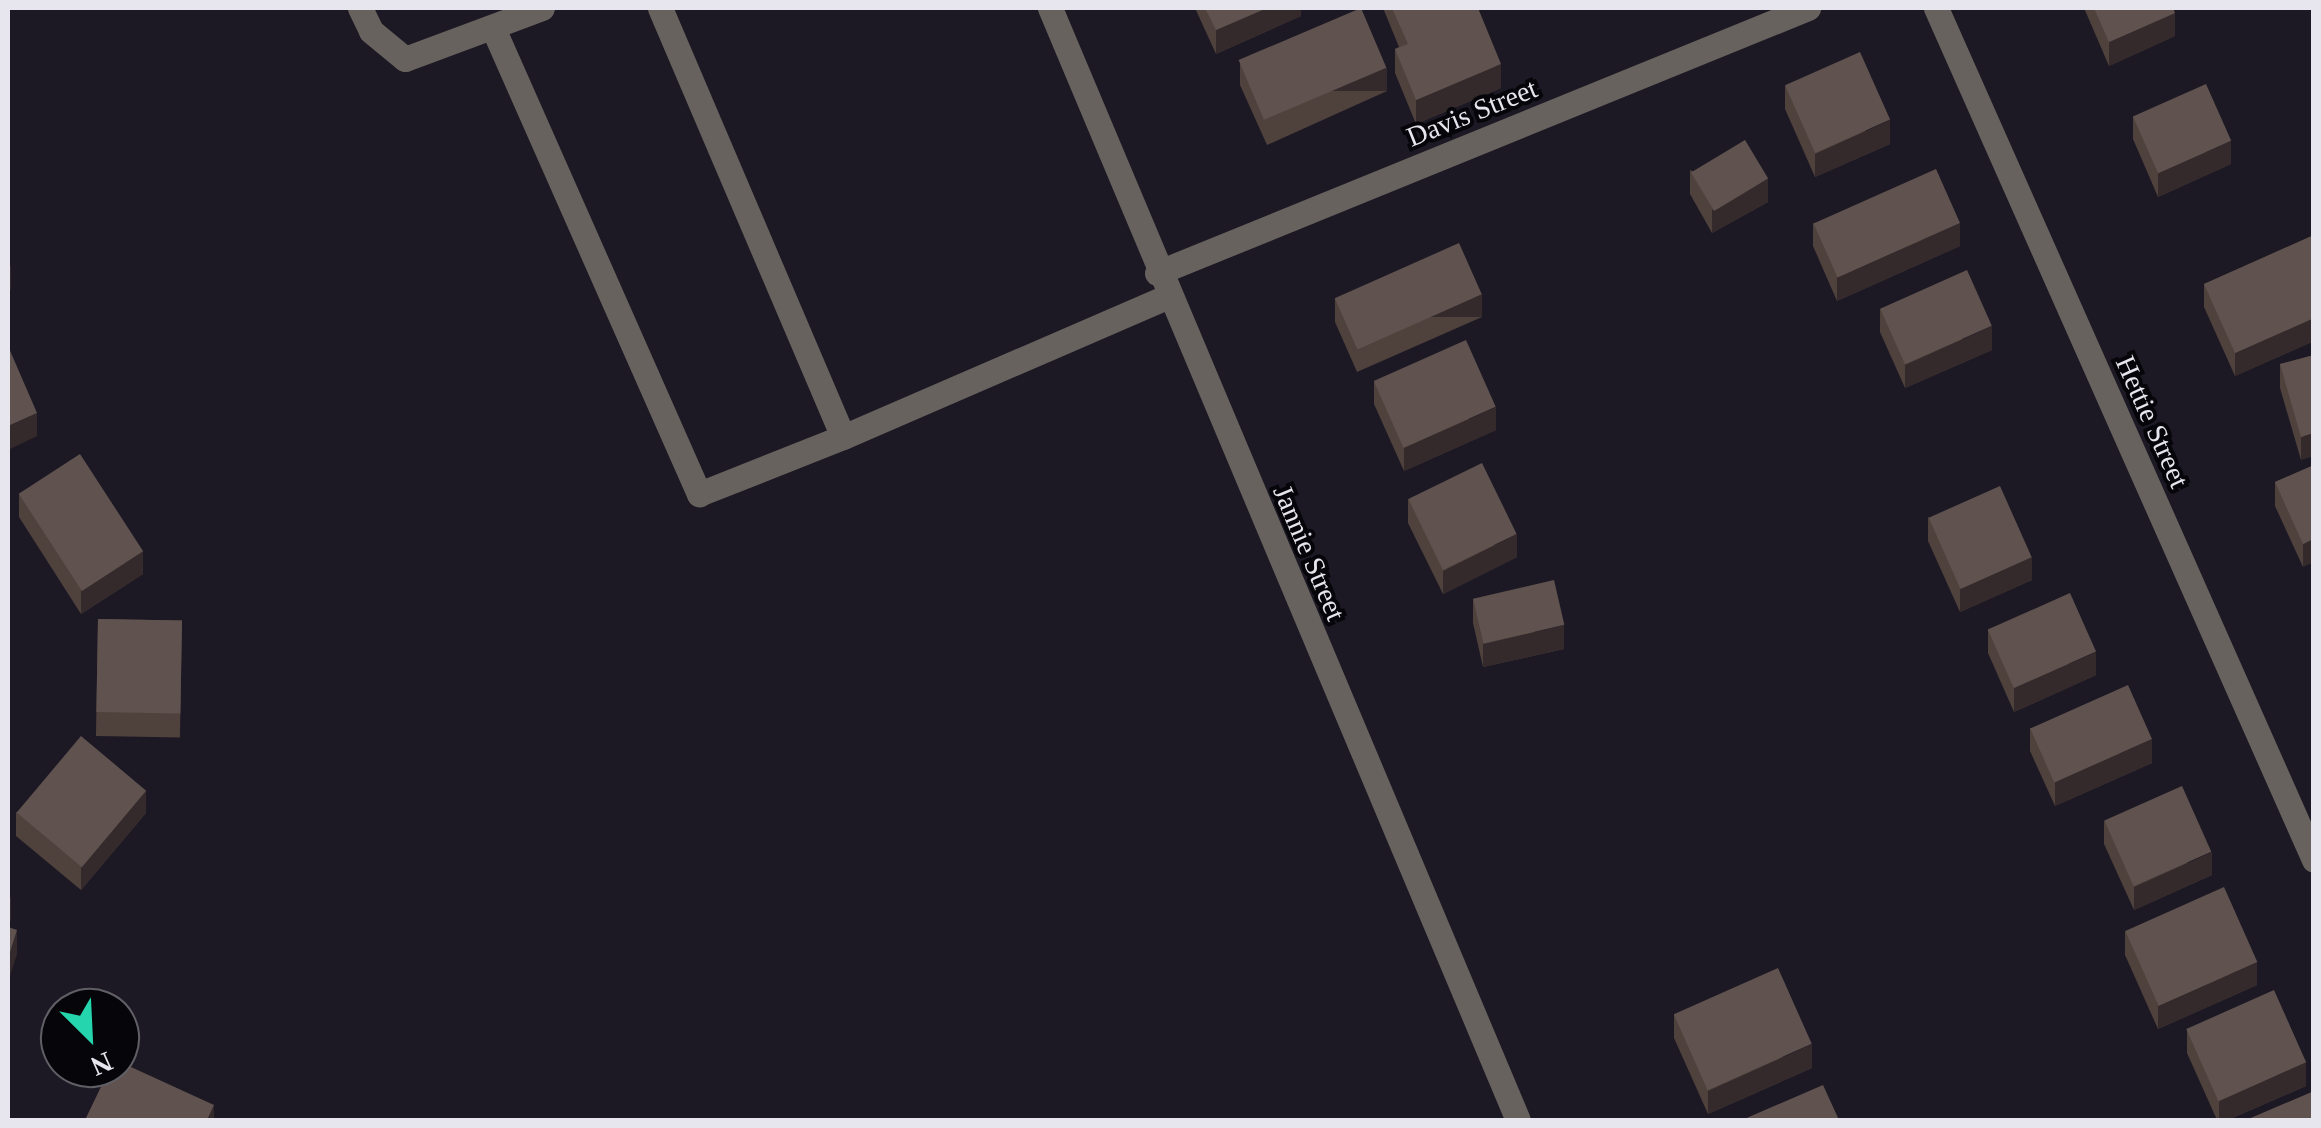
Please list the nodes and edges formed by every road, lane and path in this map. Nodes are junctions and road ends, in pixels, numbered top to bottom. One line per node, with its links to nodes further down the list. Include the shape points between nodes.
1 (360, 8): 7 (street, via 371,31 405,59)
2 (542, 8): 7 (street)
3 (660, 8): 9 (street)
4 (1050, 8): 8 (street, Jannie Street)
5 (1808, 8): 8 (street, Davis Street)
6 (1936, 8): 10 (street, Hettie Street)
7 (493, 28): 9 (street, Davis Street, via 700,494)
8 (1162, 285): 9 (street, Davis Street); 11 (street, Jannie Street)
9 (843, 437)
10 (2314, 860)
11 (1518, 1120)

